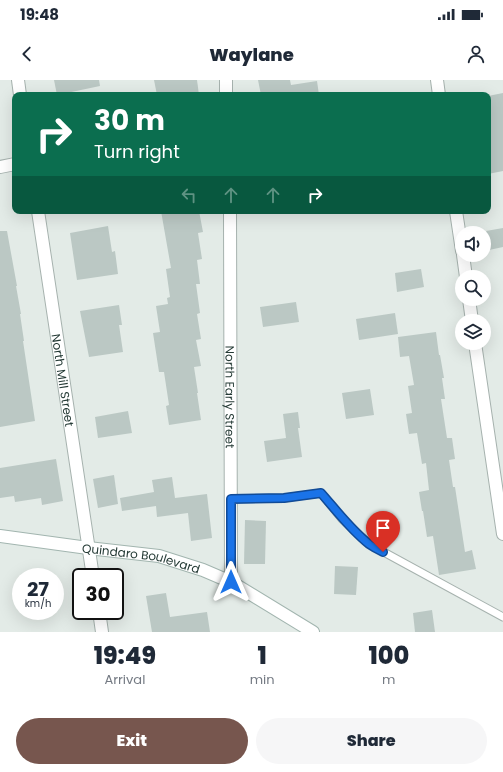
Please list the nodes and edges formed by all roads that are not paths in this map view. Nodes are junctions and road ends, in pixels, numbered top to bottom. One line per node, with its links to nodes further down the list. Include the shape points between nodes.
1 (18, 80): 4 (street)
2 (226, 80): 5 (street)
3 (438, 80): 6 (street)
4 (20, 92)
5 (226, 92)
6 (439, 92)
7 (12, 165): 8 (street)
8 (0, 167)
9 (38, 214): 17 (street, North Mill Street)
10 (230, 214): 14 (street, North Early Street)
11 (456, 214): 12 (street)
12 (458, 226)
13 (476, 350): 15 (street)
14 (231, 499): 19 (street, North Early Street); 20 (lane, via 284,498 321,493 342,519 369,544)
15 (503, 534)
16 (0, 536): 17 (street, Quindaro Boulevard)
17 (88, 548): 18 (street, North Mill Street); 19 (street, Quindaro Boulevard, via 159,556)
18 (91, 568)
19 (231, 582): 23 (street, Quindaro Boulevard)
20 (503, 617)
21 (100, 620): 22 (street)
22 (102, 632)
23 (313, 632)

